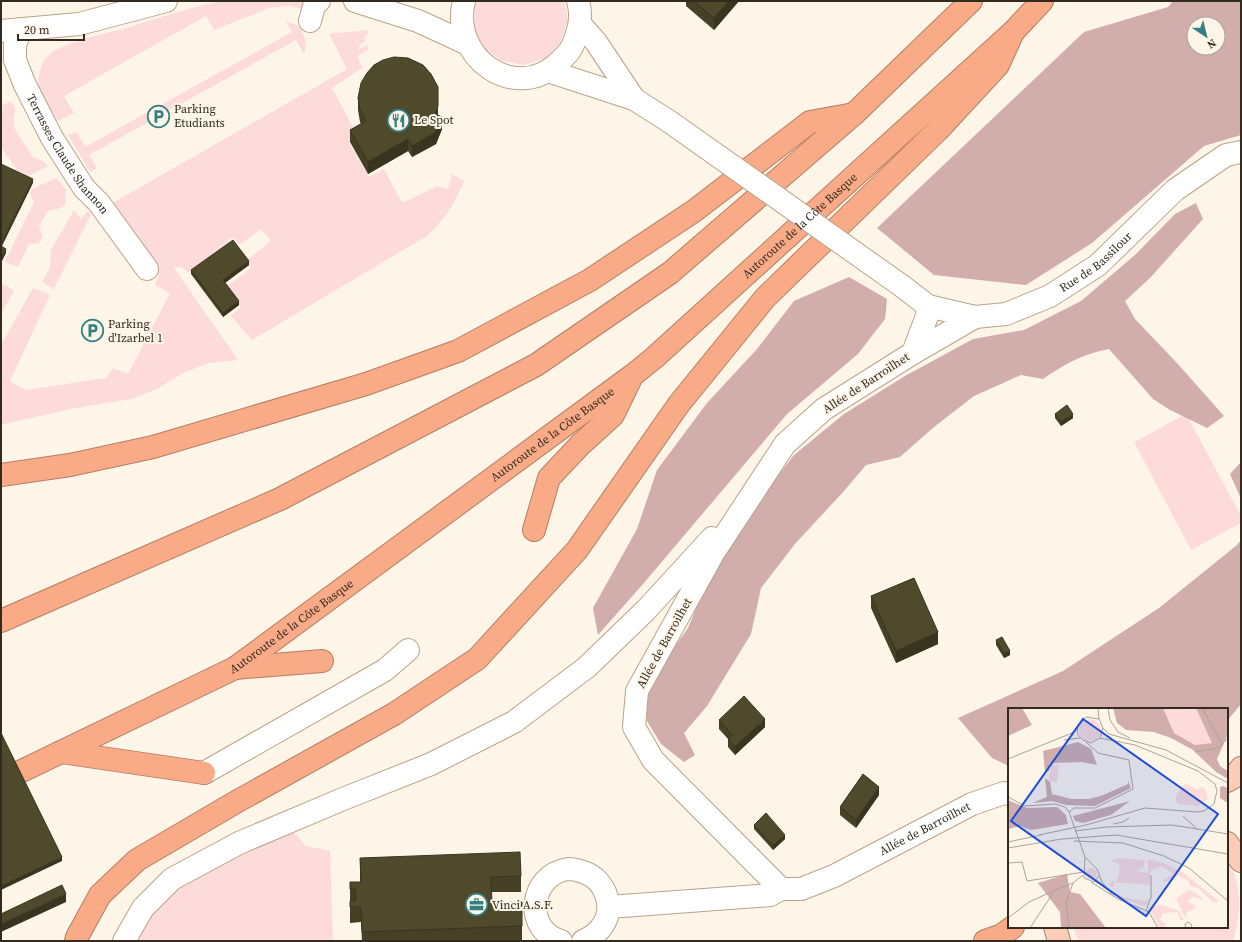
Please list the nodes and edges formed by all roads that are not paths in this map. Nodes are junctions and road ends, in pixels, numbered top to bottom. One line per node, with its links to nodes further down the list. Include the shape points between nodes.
1 (166, 1): 10 (street, via 79,24)
2 (319, 1): 8 (street, via 314,6)
3 (356, 1): 12 (street, via 418,21)
4 (464, 1): 12 (street, via 462,24)
5 (579, 1): 9 (street)
6 (971, 1): 15 (highway)
7 (1042, 1): 11 (highway, Autoroute de la Côte Basque)
8 (310, 21)
9 (580, 24): 13 (street, via 570,52); 14 (street, via 596,42)
10 (12, 30): 17 (street, Terrasses Claude Shannon, via 15,60 25,85 89,185 111,233)
11 (1013, 32): 21 (highway, Autoroute de la Côte Basque); 41 (highway, via 998,65 938,130 765,298 679,404 577,550 478,659 394,714 137,860 100,895)
12 (468, 44): 13 (street, via 477,58 490,69 505,75 520,78)
13 (548, 71): 14 (street)
14 (634, 99): 18 (street, bridge)
15 (854, 114): 22 (highway, via 810,122 694,211 590,280 458,351 366,384 153,447 70,465); 25 (highway, via 670,274 536,365 280,499)
16 (1241, 152): 19 (street, Rue de Bassilour, via 1226,155 1175,190 1098,265 1050,296 1006,314)
17 (147, 270)
18 (928, 306): 19 (street, Rue de Bassilour); 20 (street, Allée de Barroilhet, via 927,316)
19 (975, 317): 20 (street)
20 (912, 353): 23 (street, Allée de Barroilhet, via 824,410 785,444)
21 (633, 375): 24 (highway, via 613,415 549,478); 28 (highway, Autoroute de la Côte Basque)
22 (1, 474)
23 (757, 486): 37 (street, Allée de Barroilhet, via 714,552 637,691 634,727 653,760); 42 (street, via 646,610 587,667 514,722 431,764 239,843 172,879 143,908)
24 (534, 530)
25 (1, 621)
26 (408, 650): 31 (street, via 385,670)
27 (322, 661): 28 (highway)
28 (235, 668): 29 (highway, Autoroute de la Côte Basque)
29 (61, 752): 31 (highway); 33 (highway, Autoroute de la Côte Basque)
30 (1241, 768): 32 (main road)
31 (204, 773)
32 (1228, 780)
33 (1, 781)
34 (1008, 794): 37 (street, Allée de Barroilhet, via 972,804 834,876 801,889)
35 (1228, 843): 36 (main road)
36 (1241, 861)
37 (780, 889): 38 (street, via 770,895)
38 (609, 907): 43 (street, via 603,887 589,873 569,869 547,878 535,899 535,912 542,929); 44 (street, via 601,928 592,937)
39 (1012, 928): 45 (highway, via 1002,935)
40 (1055, 928): 46 (main road)
41 (76, 941)
42 (124, 941)
43 (561, 941)
44 (583, 941)
45 (985, 941)
46 (1059, 941)

